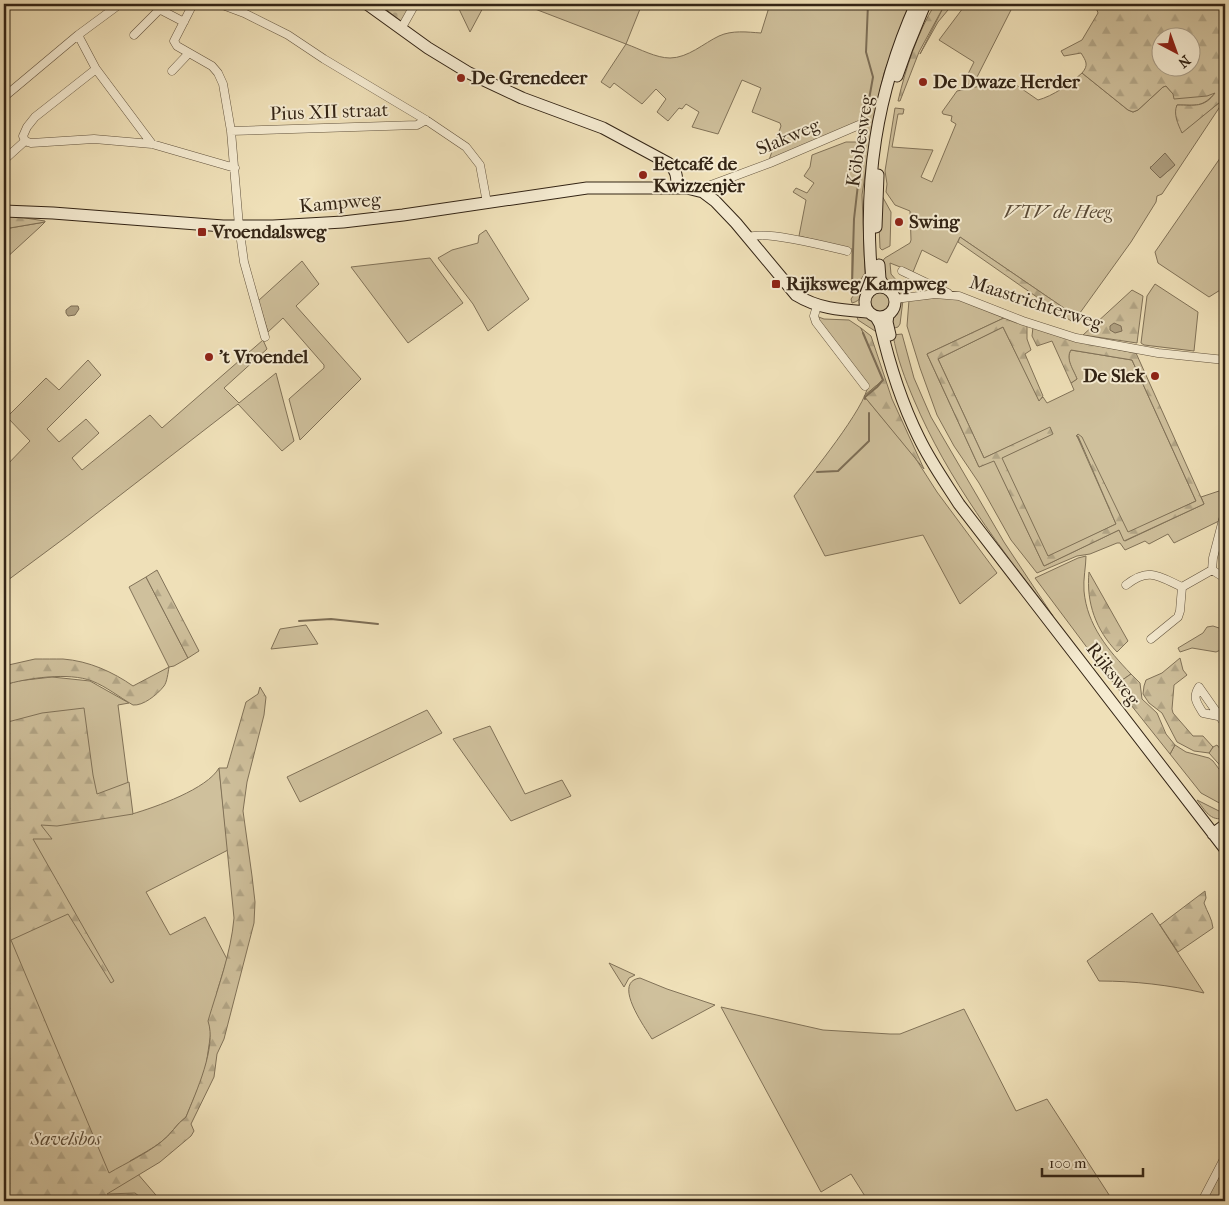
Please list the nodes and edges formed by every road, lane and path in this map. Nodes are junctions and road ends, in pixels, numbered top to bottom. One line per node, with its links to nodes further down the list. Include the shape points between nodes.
1 (7, 4): 8 (street)
2 (120, 4): 12 (street)
3 (193, 4): 9 (street)
4 (220, 4): 17 (street, via 288,35)
5 (367, 4): 10 (main road)
6 (415, 4): 10 (street)
7 (920, 5): 32 (main road, Köbbesweg, via 896,80 881,149 876,231 879,273); 33 (main road, Köbbesweg, via 906,28 890,72 874,147 868,214)
8 (4, 6)
9 (184, 22): 11 (street, via 161,10); 13 (street, via 174,41 176,46)
10 (401, 29): 24 (main road, via 447,61 500,88 598,126 634,144 673,167 677,174)
11 (134, 35)
12 (78, 36): 14 (street); 16 (street)
13 (189, 53): 15 (street); 19 (street, via 218,73)
14 (96, 69): 20 (street, via 35,117 23,136); 21 (street)
15 (172, 71)
16 (4, 97)
17 (426, 120): 19 (street, Pius XII straat, via 417,125); 26 (street, via 466,147 480,165)
18 (859, 125): 25 (street, Slakweg)
19 (231, 131): 23 (street)
20 (25, 141): 21 (street, via 94,139); 22 (street)
21 (152, 144): 23 (street)
22 (4, 160)
23 (235, 168): 28 (street)
24 (677, 188): 25 (main road); 26 (main road, Kampweg, via 587,188)
25 (703, 192): 29 (main road)
26 (487, 203): 28 (main road, Kampweg, via 343,222)
27 (4, 211): 28 (main road, Kampweg)
28 (239, 226): 39 (street, via 245,269)
29 (748, 238): 30 (street, via 768,235); 36 (main road, via 793,292)
30 (847, 251)
31 (902, 271): 34 (street)
32 (884, 287): 33 (main road); 35 (main road)
33 (872, 290): 37 (main road, via 867,294)
34 (952, 295): 35 (street, Maastrichterweg); 40 (street, Maastrichterweg, via 1076,338 1158,353)
35 (895, 299): 38 (main road, via 894,308)
36 (817, 306): 37 (main road); 41 (street, via 816,322)
37 (870, 310): 38 (main road); 43 (main road, Rijksweg, via 880,324 899,392 919,439)
38 (888, 316): 43 (main road, Rijksweg, via 895,359 911,407 935,457)
39 (265, 337)
40 (1225, 360)
41 (865, 386)
42 (1225, 512): 44 (street)
43 (972, 520): 52 (main road, Rijksweg)
44 (1212, 570): 45 (street); 47 (street)
45 (1225, 578)
46 (1126, 585): 47 (street, via 1137,576 1149,574)
47 (1182, 587): 48 (street, via 1178,617)
48 (1151, 639)
49 (1218, 716): 50 (street)
50 (1225, 724)
51 (1225, 825): 52 (main road)
52 (1214, 834): 53 (main road, Rijksweg)
53 (1225, 849)
54 (1225, 1157): 55 (street)
55 (1202, 1201)

